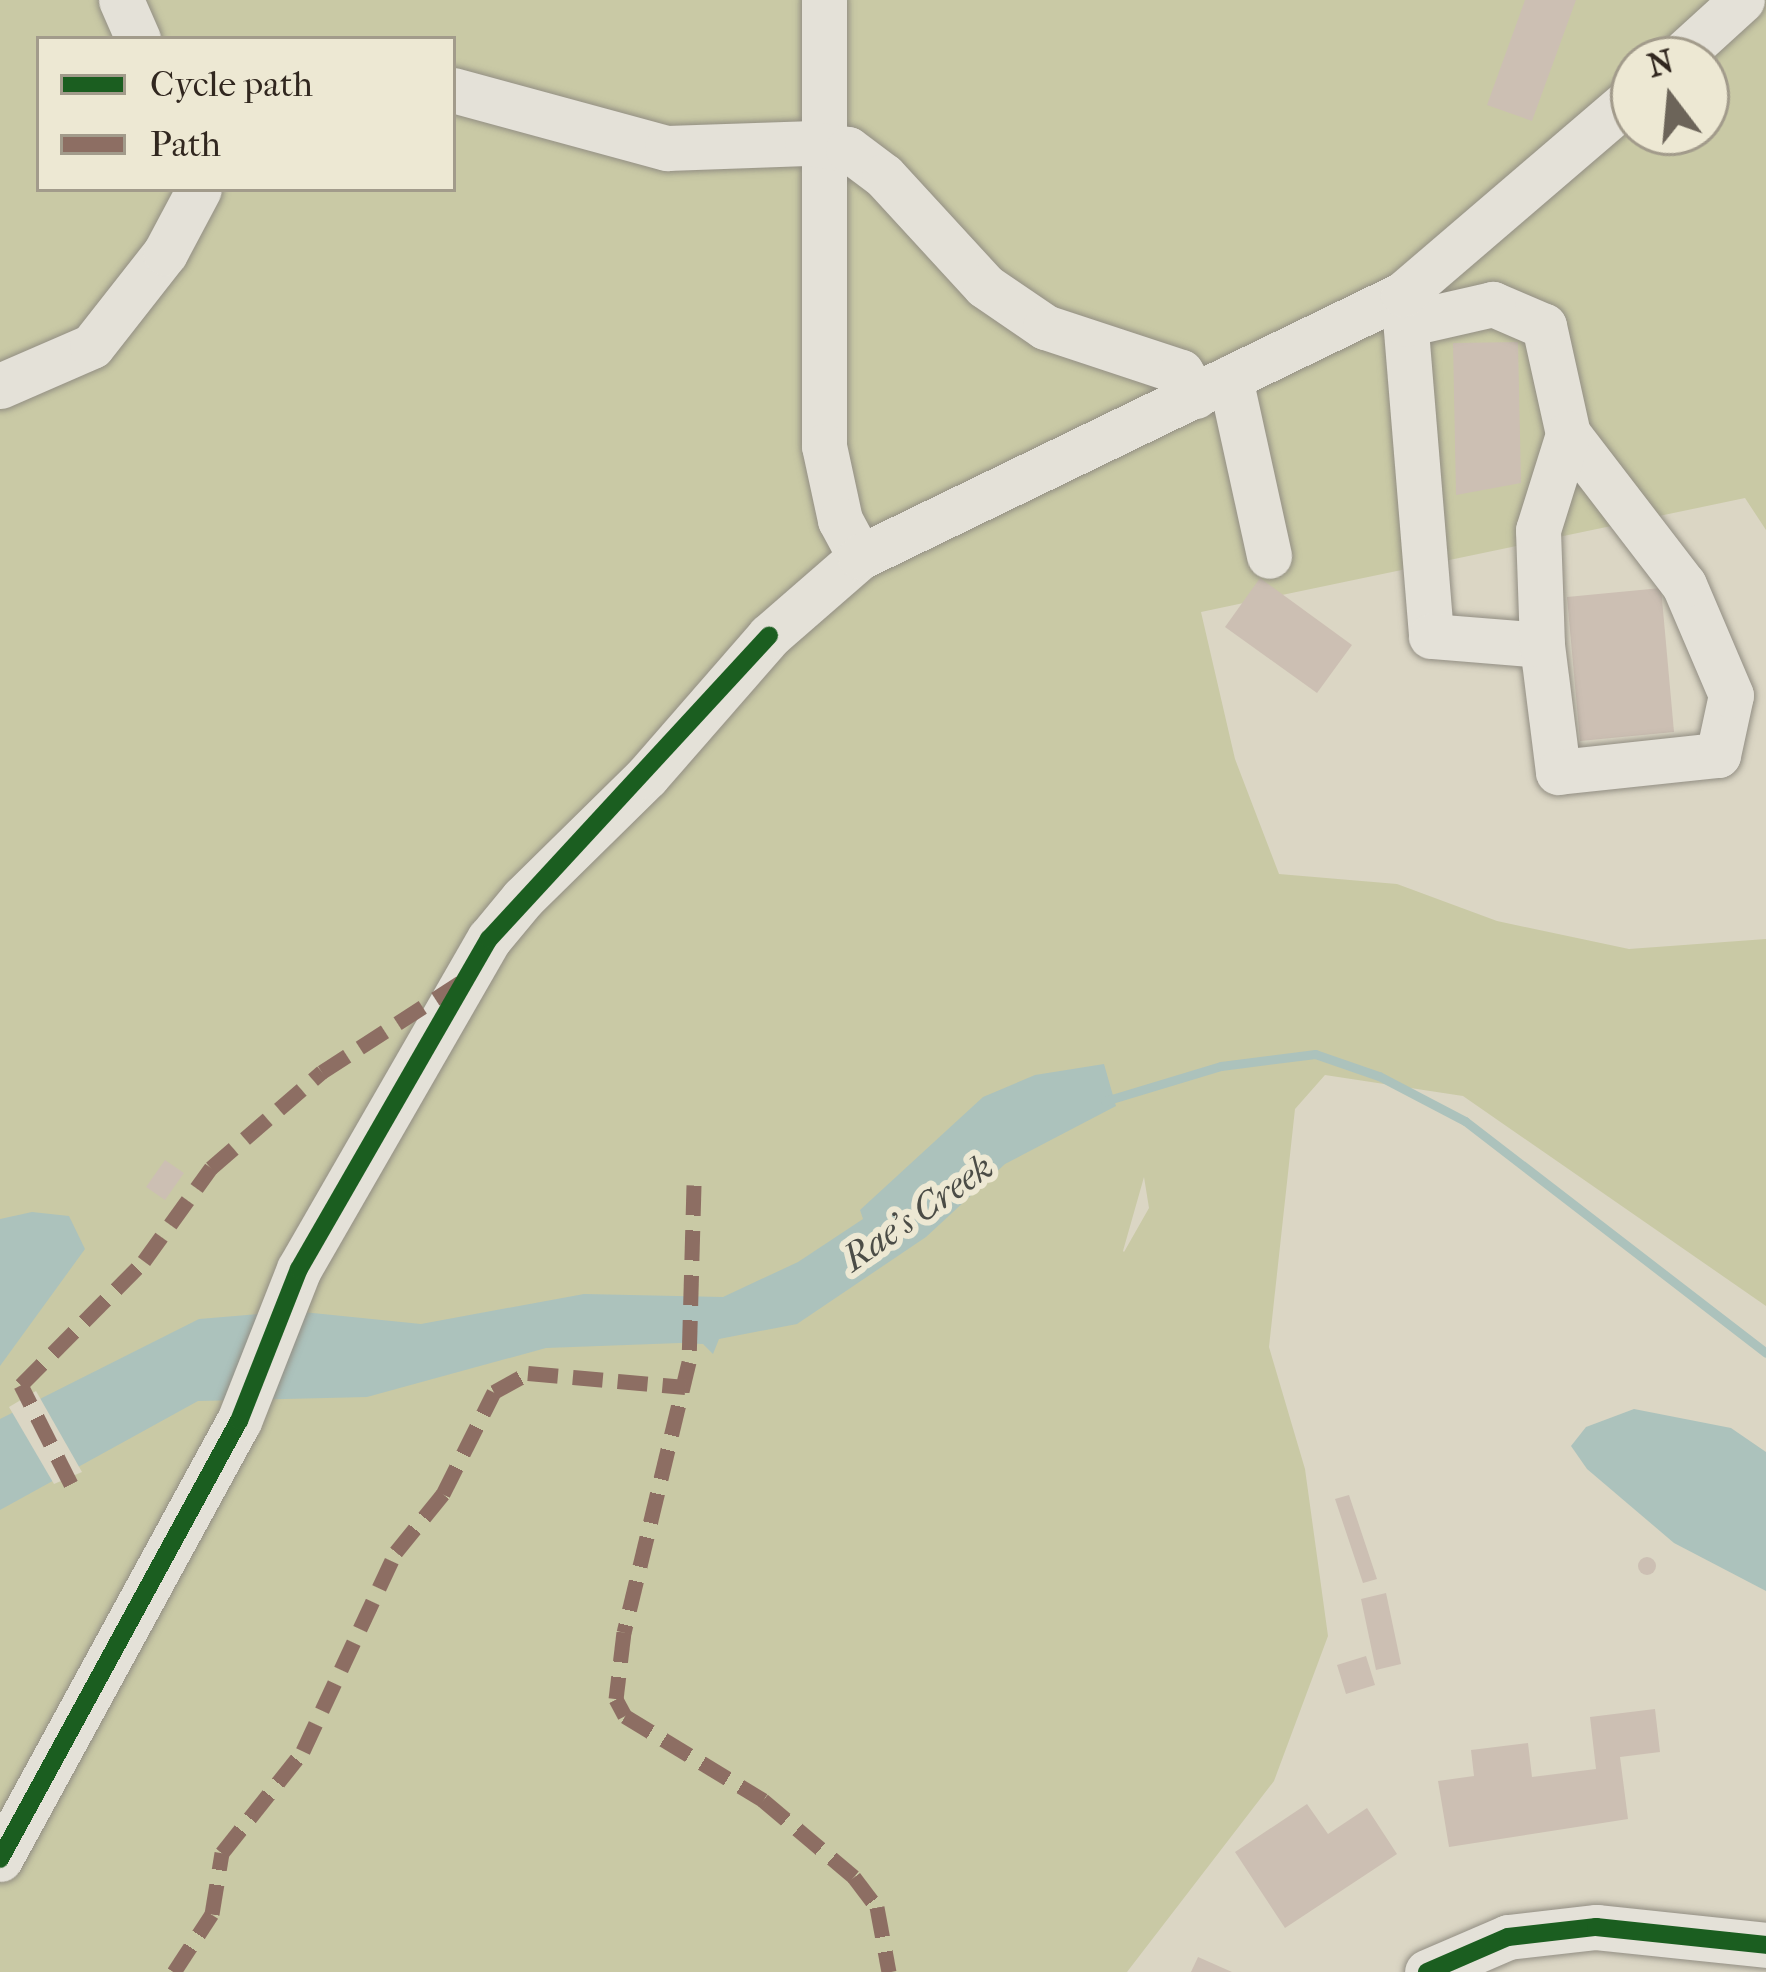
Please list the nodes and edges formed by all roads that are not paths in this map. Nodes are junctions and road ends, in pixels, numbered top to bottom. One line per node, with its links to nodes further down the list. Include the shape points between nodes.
1 (122, 0): 4 (street)
2 (824, 0): 8 (street)
3 (1742, 0): 5 (street)
4 (137, 36)
5 (1702, 36)
6 (456, 91): 8 (street, via 667,148)
7 (1610, 118): 10 (street)
8 (830, 146): 12 (street, via 862,157 1000,296 1046,327); 15 (street, via 824,446 840,520)
9 (197, 192): 11 (street, via 165,254 92,346)
10 (1404, 309): 12 (street); 13 (street, via 1492,304 1544,326); 16 (street, via 1430,636)
11 (0, 386)
12 (1213, 387): 14 (street); 15 (street)
13 (1568, 434): 16 (street, via 1538,530); 16 (street, via 1684,585 1731,695 1718,755 1558,772)
14 (1269, 556)
15 (860, 557): 17 (street, via 770,636 489,939 299,1269 239,1420)
16 (1542, 646)
17 (0, 1859)
18 (1766, 1945): 19 (street, via 1596,1927 1508,1936)
19 (1427, 1972)

